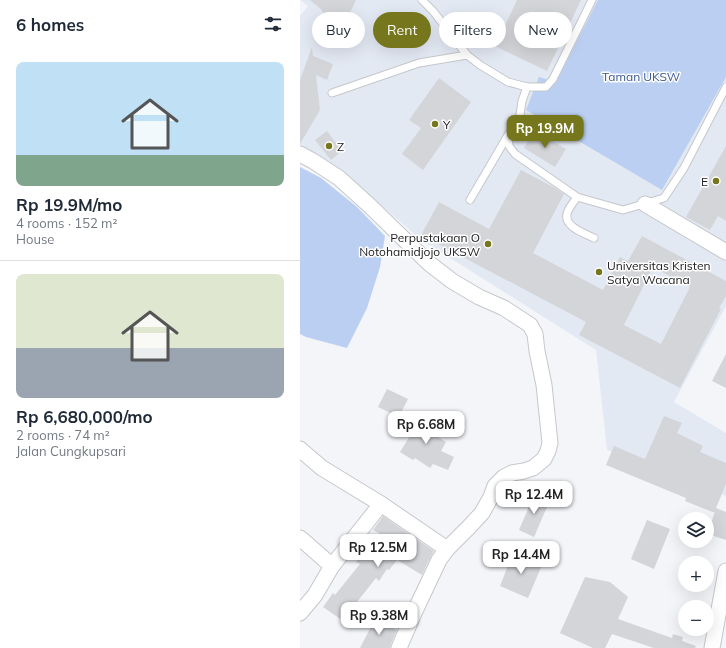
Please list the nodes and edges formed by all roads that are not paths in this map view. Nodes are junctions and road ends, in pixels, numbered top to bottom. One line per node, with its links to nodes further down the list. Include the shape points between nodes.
1 (422, 0): 3 (lane)
2 (592, 0): 4 (lane, via 553,79 546,87)
3 (467, 54): 4 (lane, via 508,82); 6 (lane, via 419,63)
4 (527, 87): 7 (lane, via 519,122)
5 (726, 87): 11 (lane, via 684,168 664,198)
6 (332, 93)
7 (508, 135): 9 (lane, via 509,146 515,154); 10 (lane)
8 (300, 154): 17 (street, via 339,178 452,281 504,308 530,325 535,334 544,385 550,443 548,451 544,459 533,468 504,477 495,486 482,513)
9 (576, 197): 11 (lane, via 623,210); 12 (lane, via 567,213 568,221 572,227)
10 (470, 200)
11 (645, 204): 13 (street)
12 (594, 238)
13 (726, 252)
14 (300, 449): 15 (street, via 322,468)
15 (381, 504): 17 (street); 18 (street)
16 (300, 538): 18 (street)
17 (447, 549): 21 (street, via 439,560)
18 (332, 566): 20 (street, via 315,595)
19 (726, 571): 22 (street)
20 (300, 613)
21 (399, 648)
22 (712, 648)

